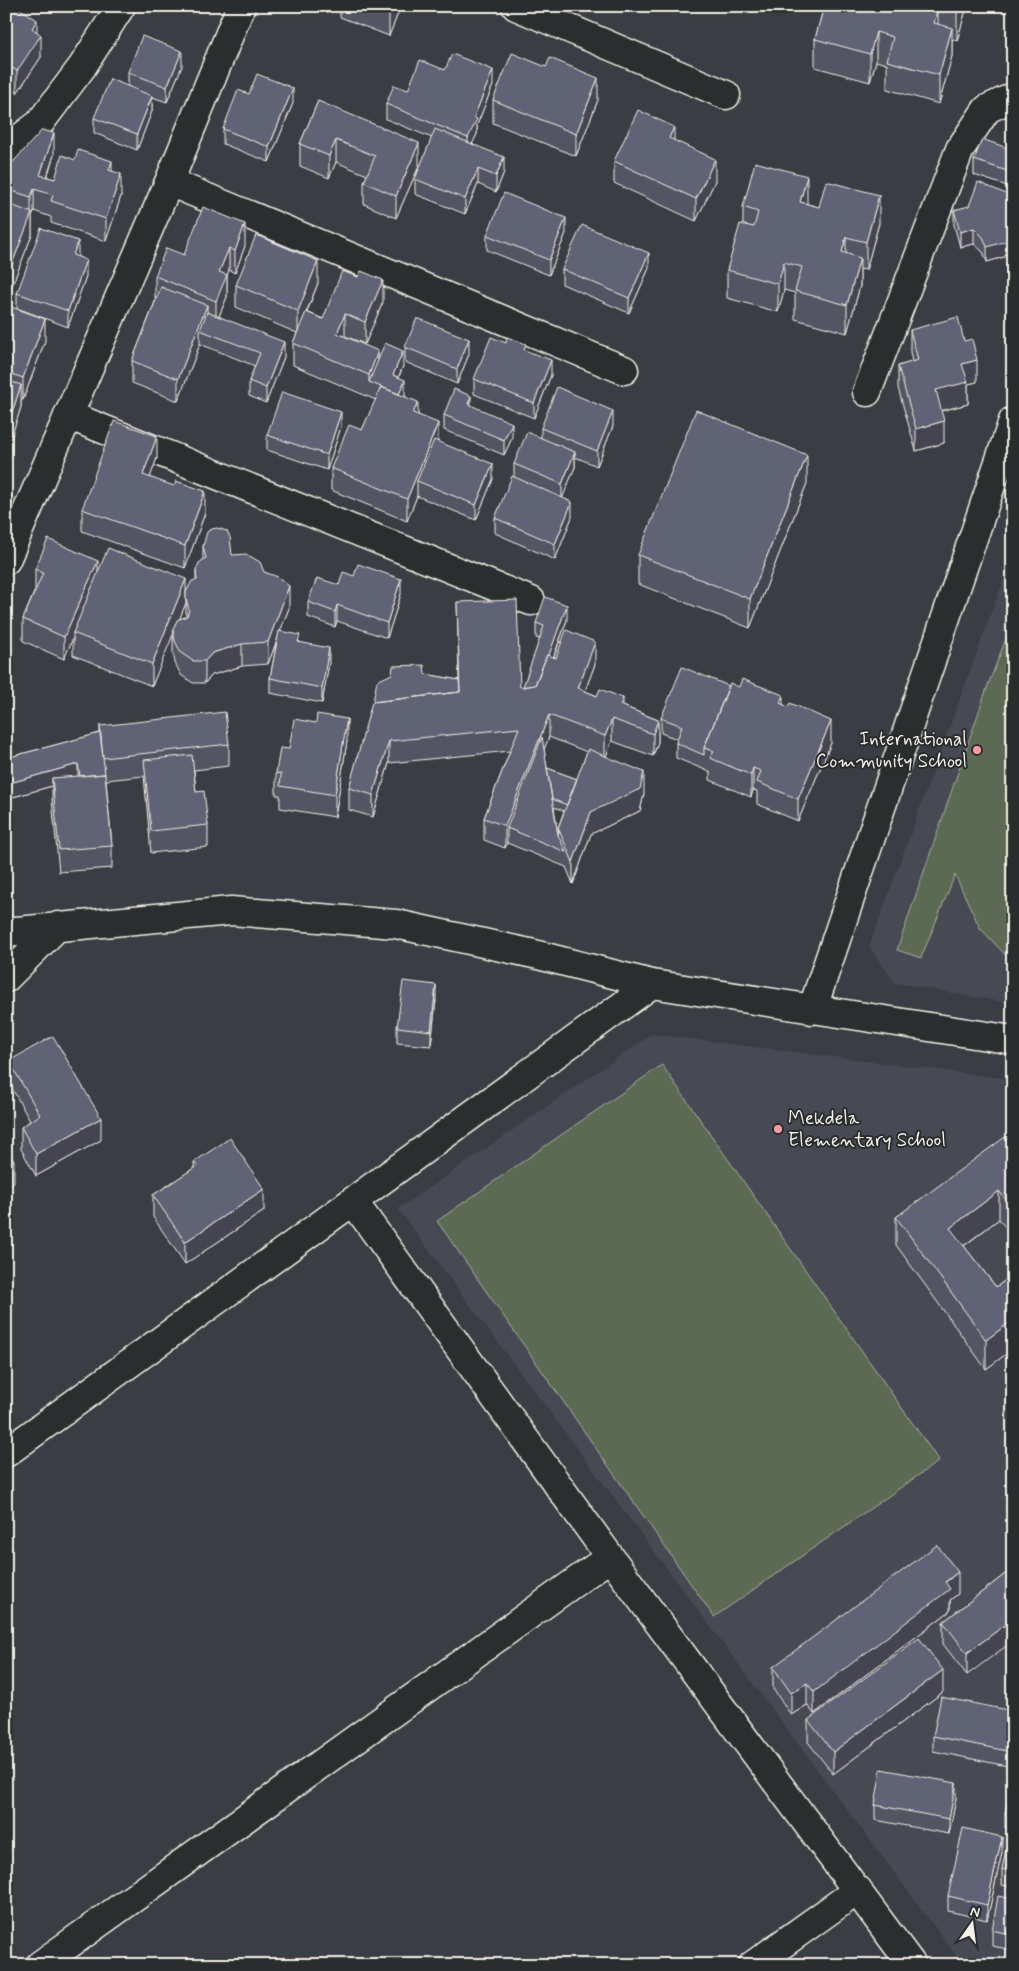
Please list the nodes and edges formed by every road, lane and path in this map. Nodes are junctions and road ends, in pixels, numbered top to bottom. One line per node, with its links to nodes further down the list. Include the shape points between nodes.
1 (121, 6): 6 (street, via 82,67 39,124)
2 (241, 6): 7 (street)
3 (516, 6): 4 (street)
4 (726, 95)
5 (1013, 97): 9 (street, via 987,109 960,149)
6 (6, 149)
7 (169, 182): 8 (street); 10 (street)
8 (624, 370)
9 (868, 392)
10 (68, 415): 12 (street); 13 (street)
11 (1013, 421): 18 (street)
12 (6, 560)
13 (531, 601)
14 (58, 926): 15 (street); 16 (street); 17 (street, via 231,911 396,924)
15 (6, 932)
16 (6, 978)
17 (652, 984): 18 (street); 20 (street)
18 (812, 1010): 19 (street)
19 (1013, 1040)
20 (353, 1201): 21 (street); 22 (street)
21 (6, 1453)
22 (610, 1557): 23 (street); 24 (street)
23 (858, 1890): 25 (street); 26 (street)
24 (40, 1965)
25 (753, 1965)
26 (912, 1965)

